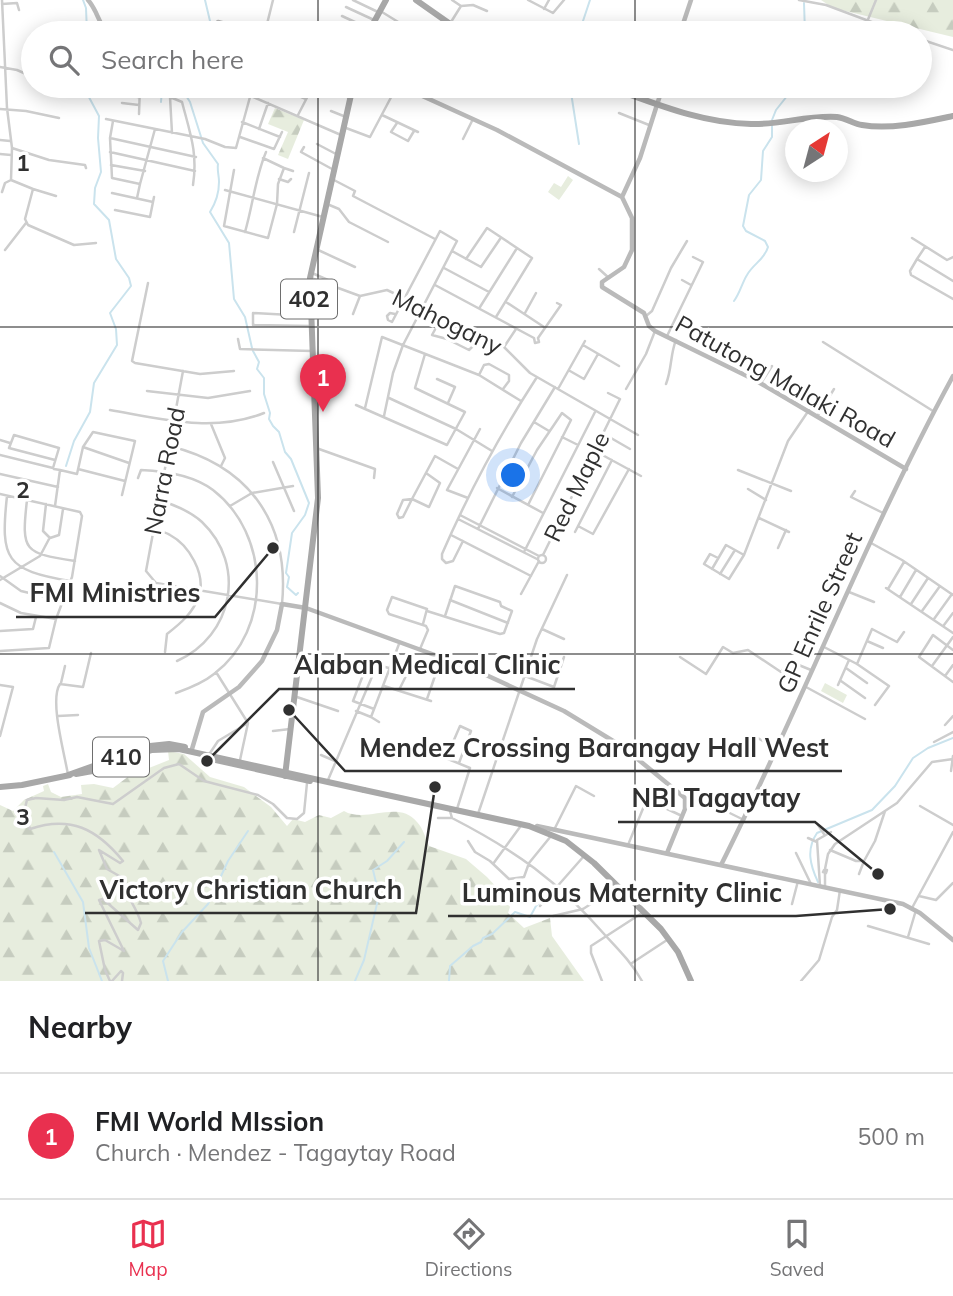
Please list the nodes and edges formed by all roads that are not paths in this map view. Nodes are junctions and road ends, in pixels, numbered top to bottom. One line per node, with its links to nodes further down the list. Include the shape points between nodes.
1 (88, 0): 22 (street)
2 (273, 0): 23 (street)
3 (352, 0): 19 (street)
4 (386, 0): 19 (main road)
5 (416, 0): 28 (main road)
6 (452, 0): 15 (street)
7 (528, 0): 13 (street)
8 (549, 0): 17 (street)
9 (564, 0): 17 (street, via 553,13)
10 (691, 0): 30 (street)
11 (800, 0): 31 (street)
12 (876, 0): 32 (street)
13 (534, 1): 17 (street)
14 (2, 2): 18 (street, via 18,3); 36 (street)
15 (461, 6): 20 (street); 29 (street)
16 (346, 7): 25 (street)
17 (544, 9)
18 (19, 10)
19 (379, 11): 26 (main road); 27 (street)
20 (487, 11)
21 (342, 16): 24 (street)
22 (100, 21)
23 (268, 21)
24 (356, 21)
25 (364, 21)
26 (374, 21)
27 (396, 21)
28 (444, 21)
29 (452, 21)
30 (684, 21)
31 (865, 21)
32 (867, 21)
33 (932, 43): 34 (street)
34 (953, 50)
35 (0, 67): 36 (street)
36 (6, 68): 37 (street); 53 (street)
37 (21, 74)
38 (139, 98): 51 (street)
39 (170, 98): 73 (street)
40 (172, 98): 77 (street, via 182,102)
41 (249, 98): 66 (street)
42 (257, 98): 50 (street)
43 (350, 98): 61 (main road, 402)
44 (391, 98): 58 (street)
45 (432, 98): 64 (street)
46 (637, 98): 52 (main road)
47 (659, 98): 52 (street)
48 (306, 99): 59 (street)
49 (122, 103): 51 (street)
50 (268, 103): 59 (street); 70 (street)
51 (139, 105): 57 (street)
52 (657, 106): 60 (main road, via 728,122 769,124 834,117 877,126); 68 (street)
53 (7, 108): 54 (street); 62 (street); 80 (street)
54 (0, 109)
55 (331, 111): 61 (street)
56 (620, 113): 68 (street)
57 (139, 114)
58 (382, 114): 67 (street); 71 (street, via 368,138)
59 (298, 115): 71 (street)
60 (953, 116)
61 (345, 117): 71 (main road, 402)
62 (59, 118)
63 (106, 119): 65 (street)
64 (473, 119): 78 (street); 118 (street)
65 (113, 121): 69 (street); 76 (street)
66 (242, 122): 70 (street); 74 (street)
67 (397, 123): 67 (street, via 391,132 408,141 416,132)
68 (650, 126): 118 (street)
69 (155, 129): 73 (street); 82 (street)
70 (260, 129): 75 (street)
71 (342, 131): 90 (main road, 402)
72 (282, 132): 75 (street)
73 (172, 133): 77 (street)
74 (240, 137): 75 (street, via 274,149); 85 (street)
75 (280, 137)
76 (110, 138): 82 (street); 86 (street)
77 (191, 138): 85 (street); 92 (street)
78 (463, 139)
79 (0, 140): 80 (street)
80 (10, 141): 84 (street)
81 (317, 145): 90 (street)
82 (150, 146): 92 (street); 94 (street)
83 (304, 147): 99 (street, via 302,153)
84 (12, 148): 91 (street); 96 (street, via 49,160 85,164)
85 (236, 148): 88 (street)
86 (110, 152): 94 (street); 95 (street)
87 (266, 152): 93 (street)
88 (237, 153)
89 (0, 155): 91 (street)
90 (337, 155): 99 (main road, 402)
91 (12, 156): 107 (street)
92 (196, 157): 101 (street)
93 (263, 158): 97 (street); 117 (street)
94 (147, 159): 100 (street); 101 (street)
95 (111, 165): 100 (street); 108 (street, via 112,178)
96 (86, 168)
97 (284, 168): 102 (street); 104 (street)
98 (234, 170): 113 (street)
99 (334, 170): 106 (main road, 402)
100 (145, 171): 108 (street)
101 (195, 171): 109 (street)
102 (293, 172)
103 (309, 173): 124 (street)
104 (279, 179): 105 (street); 121 (street)
105 (291, 179)
106 (332, 179): 122 (main road, 402); 131 (street, via 355,191 353,196)
107 (11, 180): 110 (street); 112 (street)
108 (140, 184): 119 (street)
109 (192, 185)
110 (33, 189): 115 (street); 126 (street)
111 (225, 190): 113 (street)
112 (2, 192)
113 (230, 192): 117 (street); 127 (street, via 223,224)
114 (112, 193): 119 (street)
115 (56, 196)
116 (154, 197): 120 (street)
117 (255, 197): 121 (street); 127 (street)
118 (622, 197): 148 (street, via 632,218 633,247 624,267)
119 (137, 199): 120 (street)
120 (153, 202): 123 (street, via 150,217)
121 (277, 204): 124 (street); 127 (street, via 268,238)
122 (327, 204): 125 (main road, 402); 133 (street, via 339,209 349,222)
123 (115, 210)
124 (300, 211): 125 (street); 128 (street)
125 (324, 217): 137 (main road, 402)
126 (26, 223): 134 (street, via 74,245); 138 (street)
127 (245, 232)
128 (294, 232)
129 (501, 238): 136 (street); 142 (street, via 481,267); 142 (street, via 486,228)
130 (912, 238): 135 (street)
131 (435, 240): 139 (street, via 440,231 457,241); 157 (street)
132 (687, 241): 167 (street)
133 (388, 242)
134 (96, 243)
135 (926, 246): 141 (street, via 947,260); 143 (street)
136 (517, 248): 154 (street); 159 (street, via 532,258)
137 (316, 249): 144 (street); 147 (main road, 402)
138 (5, 250)
139 (452, 251): 142 (street); 145 (street)
140 (693, 257): 153 (street, via 703,262)
141 (953, 257)
142 (466, 259)
143 (917, 259): 150 (street); 158 (street, via 911,275)
144 (355, 267)
145 (444, 268): 152 (street); 154 (street)
146 (599, 269): 148 (street)
147 (315, 277): 156 (street, Mahogany); 166 (main road, 402)
148 (610, 278): 167 (street, Patutong Malaki Road, via 602,282 602,288)
149 (682, 280): 153 (street)
150 (953, 281)
151 (148, 283): 186 (street, via 132,360)
152 (436, 285): 160 (street); 161 (street)
153 (692, 285): 174 (street)
154 (489, 292): 161 (street)
155 (537, 293): 163 (street)
156 (359, 296): 157 (street, Mahogany, via 387,290); 164 (street)
157 (404, 298): 160 (street, Mahogany); 165 (street)
158 (953, 299)
159 (506, 302): 163 (street); 169 (street)
160 (424, 308): 168 (street, Mahogany); 179 (street)
161 (479, 308): 169 (street)
162 (555, 312): 171 (street)
163 (525, 313): 171 (street)
164 (352, 314)
165 (396, 315)
166 (310, 316): 170 (main road, 402); 170 (street, via 253,313 253,325)
167 (646, 316): 173 (street, Patutong Malaki Road)
168 (442, 317): 175 (street, Mahogany); 175 (street, via 432,335 469,350)
169 (496, 317): 172 (street)
170 (311, 326): 181 (main road, 402)
171 (544, 327): 172 (street, via 536,338)
172 (516, 329): 180 (street)
173 (655, 331): 174 (street, Patutong Malaki Road); 197 (street)
174 (667, 336): 177 (street, Patutong Malaki Road)
175 (482, 337): 180 (street, Mahogany)
176 (238, 339): 181 (street, via 240,349)
177 (676, 340): 193 (street, Patutong Malaki Road); 194 (street)
178 (823, 342): 211 (street)
179 (403, 345): 182 (street); 203 (street); 207 (street, via 382,337)
180 (504, 347): 191 (street, Mahogany)
181 (312, 351): 231 (main road, 402)
182 (425, 354): 189 (street); 205 (street, via 415,387)
183 (598, 354): 184 (street); 188 (street, via 584,379); 188 (street, via 584,343)
184 (619, 366)
185 (772, 366): 193 (street)
186 (183, 371): 187 (street); 202 (street, Narra Road)
187 (234, 371)
188 (568, 371): 195 (street)
189 (479, 375): 196 (street); 196 (street, via 489,364 509,375)
190 (953, 376): 211 (street, GP Enrile Street)
191 (537, 377): 195 (street, Mahogany); 204 (street)
192 (437, 379): 205 (street, via 455,387)
193 (761, 383): 209 (street, Patutong Malaki Road)
194 (666, 384)
195 (556, 388): 210 (street, Mahogany); 217 (street)
196 (503, 389): 204 (street)
197 (626, 389)
198 (834, 389): 213 (street)
199 (147, 391): 202 (street)
200 (250, 391): 202 (street, via 208,398)
201 (608, 393): 215 (street, via 620,399)
202 (179, 396): 216 (street, Narra Road)
203 (389, 398): 214 (street); 219 (street)
204 (521, 401): 233 (street)
205 (448, 403): 219 (street, via 465,412)
206 (356, 405): 207 (street)
207 (365, 408): 214 (street)
208 (110, 410): 216 (street)
209 (808, 410): 213 (street, Patutong Malaki Road); 255 (street, via 788,442)
210 (596, 411): 215 (street, Mahogany); 228 (street)
211 (934, 412): 245 (street, GP Enrile Street)
212 (264, 413): 218 (street)
213 (818, 415): 245 (street, Patutong Malaki Road)
214 (384, 416): 219 (street, via 447,445)
215 (611, 419): 222 (street, Red Maple); 223 (street, Mahogany)
216 (174, 421): 218 (street); 229 (street, Narra Road)
217 (534, 422): 221 (street); 259 (street)
218 (211, 425): 240 (street, via 225,458)
219 (456, 429): 226 (street)
220 (480, 429): 226 (street)
221 (549, 431): 224 (street, via 562,413 571,421); 267 (street)
222 (604, 435): 232 (street); 234 (street, Red Maple)
223 (638, 435)
224 (562, 437): 228 (street); 274 (street)
225 (0, 440): 227 (street)
226 (473, 441): 233 (street); 244 (street)
227 (11, 443): 236 (street, via 9,448); 236 (street, via 14,435 59,448)
228 (578, 445): 279 (street)
229 (169, 446): 240 (street); 248 (street, Narra Road)
230 (83, 447): 239 (street); 239 (street, via 96,431 135,441); 243 (street)
231 (316, 448): 253 (street, via 375,470); 325 (main road, 402, via 317,512)
232 (630, 449)
233 (492, 451): 268 (street)
234 (595, 451): 237 (street); 296 (street, Red Maple)
235 (0, 455): 241 (street)
236 (55, 460): 241 (street)
237 (612, 460): 242 (street); 283 (street)
238 (273, 462): 258 (street)
239 (129, 463): 254 (street)
240 (221, 466): 264 (street)
241 (53, 468): 246 (street)
242 (629, 468): 251 (street); 283 (street, via 593,534)
243 (78, 469): 246 (street, via 76,474); 254 (street)
244 (458, 469): 249 (street, via 435,456); 268 (street, via 447,490)
245 (906, 469): 280 (street, GP Enrile Street)
246 (60, 470): 257 (street)
247 (738, 470): 255 (street)
248 (164, 471): 252 (street, via 141,470); 271 (street, Narra Road); 276 (street, via 211,488)
249 (426, 473): 269 (street); 269 (street, via 440,483 429,507)
250 (0, 474): 257 (street)
251 (641, 476)
252 (138, 478)
253 (374, 478)
254 (125, 481): 265 (street)
255 (772, 482): 261 (street); 272 (street)
256 (293, 486): 258 (street)
257 (58, 487): 275 (street)
258 (284, 487): 264 (street); 278 (street)
259 (496, 488): 267 (street); 284 (street)
260 (748, 489): 272 (street)
261 (791, 491)
262 (855, 491): 280 (street, via 852,497)
263 (0, 494): 266 (street)
264 (252, 494): 276 (street); 323 (street, via 267,514 280,547)
265 (122, 495)
266 (7, 496): 270 (street); 302 (street, via 4,539)
267 (512, 497): 274 (street)
268 (468, 498): 281 (street)
269 (412, 499): 269 (street, via 403,517 399,518 401,502)
270 (27, 500): 273 (street); 295 (street, via 24,536)
271 (159, 500): 285 (street, Narra Road); 316 (street, via 189,512 212,534 227,562)
272 (766, 500): 282 (street)
273 (46, 504): 275 (street); 288 (street, via 43,531)
274 (528, 505): 279 (street)
275 (55, 506): 277 (street)
276 (230, 506): 320 (street, via 254,555)
277 (63, 508): 288 (street, via 58,535); 298 (street, via 82,516)
278 (294, 511)
279 (544, 513): 292 (street)
280 (885, 514): 290 (street, GP Enrile Street)
281 (459, 517): 284 (street); 287 (street)
282 (759, 518): 291 (street, via 787,531); 294 (street)
283 (578, 526): 286 (street)
284 (479, 527): 292 (street)
285 (153, 530): 312 (street, via 170,534 189,552); 312 (street, Narra Road, via 146,571 156,583)
286 (575, 532)
287 (451, 535): 289 (street); 289 (street, via 442,554 446,563 453,561)
288 (50, 538): 295 (street)
289 (463, 541): 307 (street)
290 (871, 543): 300 (street); 313 (street, GP Enrile Street)
291 (778, 548)
292 (525, 550): 296 (street)
293 (735, 550): 294 (street); 297 (street, via 726,545); 299 (street)
294 (744, 555): 301 (street)
295 (40, 556): 298 (street); 302 (street)
296 (540, 558): 307 (street, Red Maple)
297 (718, 558): 303 (street); 303 (street, via 710,554 704,564)
298 (75, 561): 310 (street)
299 (728, 562): 301 (street); 305 (street)
300 (904, 562): 304 (street); 317 (street, via 887,589)
301 (737, 566): 305 (street, via 729,579)
302 (20, 568): 308 (street); 310 (street)
303 (712, 569): 305 (street)
304 (916, 570): 309 (street); 317 (street)
305 (720, 574)
306 (567, 575): 336 (street)
307 (531, 576): 314 (street, Red Maple)
308 (1, 578): 319 (street, via 21,591)
309 (928, 578): 311 (street); 324 (street)
310 (71, 581): 319 (street)
311 (940, 586): 315 (street); 327 (street)
312 (200, 591): 316 (street); 349 (street, via 184,621 167,634)
313 (849, 592): 321 (street); 344 (street, GP Enrile Street)
314 (520, 594)
315 (952, 594): 331 (street)
316 (229, 596): 320 (street); 354 (street, via 203,646)
317 (900, 597): 324 (street)
318 (450, 600): 329 (street); 333 (street); 333 (street, via 455,586 500,602 512,611)
319 (63, 601): 332 (street)
320 (257, 602): 323 (street); 363 (street, via 237,650)
321 (874, 602)
322 (0, 603): 330 (street)
323 (282, 604): 325 (street); 378 (street, via 265,656)
324 (911, 604): 327 (street)
325 (306, 608): 342 (street); 379 (main road, 402)
326 (427, 611): 329 (street); 334 (street); 334 (street, via 395,596 387,610)
327 (922, 611): 331 (street)
328 (953, 613): 335 (street)
329 (445, 615): 333 (street, via 500,634)
330 (36, 617): 332 (street); 337 (street, via 33,629)
331 (934, 619): 335 (street)
332 (56, 620): 348 (street, via 49,648)
333 (508, 623)
334 (423, 624): 346 (street, via 428,630)
335 (944, 625): 339 (street)
336 (542, 629): 340 (street); 365 (street)
337 (0, 631)
338 (904, 632): 341 (street, via 897,642 872,629)
339 (953, 635): 343 (street)
340 (564, 639)
341 (867, 640): 345 (street); 355 (street)
342 (400, 641): 346 (street); 360 (street)
343 (947, 645): 347 (street); 358 (street); 358 (street, via 933,635 919,657)
344 (824, 647): 353 (street); 362 (street, GP Enrile Street)
345 (883, 648)
346 (420, 649): 376 (street)
347 (953, 650)
348 (0, 651)
349 (165, 652)
350 (90, 653): 370 (street, via 83,687)
351 (565, 657): 365 (street, via 554,687)
352 (680, 657): 362 (street, via 706,674 723,647 733,653 747,650 781,672 789,661)
353 (849, 660): 355 (street); 359 (street)
354 (177, 661)
355 (857, 664): 382 (street, via 889,686)
356 (953, 665): 366 (street)
357 (65, 666): 370 (street)
358 (932, 667): 366 (street)
359 (846, 668): 367 (street); 368 (street)
360 (390, 669): 373 (street); 375 (street, via 406,674); 381 (street, via 377,665)
361 (365, 670): 381 (street, via 353,701)
362 (813, 671): 374 (street, GP Enrile Street)
363 (216, 673): 377 (street); 378 (street)
364 (436, 673): 375 (street, via 429,700)
365 (525, 676): 376 (street)
366 (945, 676): 369 (street)
367 (841, 681): 372 (street); 380 (street)
368 (867, 682)
369 (953, 682)
370 (60, 684): 387 (street, via 56,690)
371 (0, 685): 397 (street, via 13,687)
372 (838, 685)
373 (384, 686): 375 (street); 383 (street)
374 (806, 687): 390 (street); 401 (street, GP Enrile Street)
375 (399, 690)
376 (520, 690): 422 (street); 423 (street, via 575,718 643,763 685,798)
377 (176, 693)
378 (230, 694): 392 (street); 400 (street, via 203,712)
379 (294, 696): 384 (street); 394 (main road, 402)
380 (865, 698)
381 (360, 704): 383 (street); 385 (street)
382 (875, 705)
383 (374, 709): 389 (street)
384 (338, 711)
385 (356, 711): 389 (street); 406 (street)
386 (78, 715): 387 (street)
387 (58, 716): 410 (street)
388 (953, 716): 393 (street)
389 (371, 717): 391 (street)
390 (865, 719)
391 (379, 722)
392 (248, 723): 402 (street, via 221,739); 405 (street)
393 (945, 725)
394 (290, 729): 395 (street); 409 (main road, 402)
395 (273, 731)
396 (953, 732): 399 (street)
397 (0, 736)
398 (756, 737): 401 (street)
399 (934, 742)
400 (192, 749): 402 (main road, 410); 410 (main road, 410, via 150,746)
401 (777, 749): 426 (street, GP Enrile Street)
402 (209, 753): 405 (main road, 410)
403 (321, 755): 406 (street)
404 (953, 758): 408 (street); 421 (street, via 932,762 908,793)
405 (240, 760): 409 (main road, 410)
406 (335, 761): 412 (street)
407 (459, 763): 407 (street, via 447,757 460,726 471,731); 420 (street, via 470,769)
408 (951, 771)
409 (285, 773): 410 (main road, 410, via 168,750); 411 (main road, 410)
410 (68, 775): 413 (main road, 410); 417 (main road, bridge, via 152,750 179,749)
411 (308, 778): 412 (main road, 410); 417 (main road, 410); 470 (street, via 304,813 297,819 287,818 265,799 204,781 179,764 154,774 113,804 78,797 27,800 24,812 30,829 70,822 105,842 123,861 99,851 107,869 121,877 141,923 138,930 99,900 124,951 99,941)
412 (328, 780): 417 (main road, 410)
413 (0, 787)
414 (649, 794): 438 (street)
415 (691, 794): 426 (street)
416 (594, 796): 433 (street, via 576,786)
417 (418, 801): 420 (main road, 410)
418 (920, 806): 429 (street)
419 (663, 807): 423 (street)
420 (454, 809): 422 (main road, 410); 425 (street)
421 (885, 811): 434 (street); 444 (street)
422 (478, 814): 427 (main road, 410)
423 (682, 816): 441 (street)
424 (438, 818): 425 (street)
425 (452, 818): 439 (street)
426 (744, 820): 447 (street, GP Enrile Street)
427 (526, 825): 433 (main road, 410); 439 (street)
428 (818, 825): 430 (street)
429 (953, 825)
430 (823, 832): 431 (street); 453 (street, via 813,840)
431 (831, 832)
432 (953, 832): 436 (street)
433 (556, 833): 438 (street); 443 (main road, 410); 445 (street)
434 (853, 833): 435 (street); 440 (street)
435 (856, 838)
436 (952, 838): 456 (street)
437 (468, 841): 446 (street)
438 (628, 845): 441 (street)
439 (505, 847): 445 (street); 446 (street)
440 (830, 850): 444 (street); 453 (street)
441 (667, 853): 447 (street)
442 (796, 853): 451 (street)
443 (585, 855): 452 (street); 454 (main road, 410)
444 (864, 861): 448 (street)
445 (529, 863): 446 (street, via 524,877 512,880); 452 (street)
446 (493, 864)
447 (722, 865): 449 (street)
448 (859, 874)
449 (798, 881): 451 (street); 457 (street)
450 (953, 883): 456 (street, via 936,900)
451 (811, 884): 453 (street)
452 (559, 885): 458 (street); 459 (street)
453 (822, 886): 455 (street)
454 (619, 887): 459 (street); 461 (main road, 410)
455 (840, 890): 460 (street); 475 (street, via 819,960)
456 (919, 896): 460 (street)
457 (792, 904)
458 (540, 906)
459 (583, 909): 462 (street); 464 (street)
460 (914, 909): 465 (street); 467 (street)
461 (644, 911): 464 (street); 466 (main road, 410)
462 (553, 916)
463 (868, 926): 465 (street)
464 (606, 935): 469 (street); 472 (street, via 590,950)
465 (908, 937): 468 (street)
466 (669, 939): 469 (street); 474 (main road, 410)
467 (953, 940)
468 (929, 944)
469 (632, 963): 473 (street)
470 (111, 981): 471 (street, via 121,971)
471 (122, 981)
472 (602, 981)
473 (642, 981)
474 (691, 981)
475 (801, 981)

